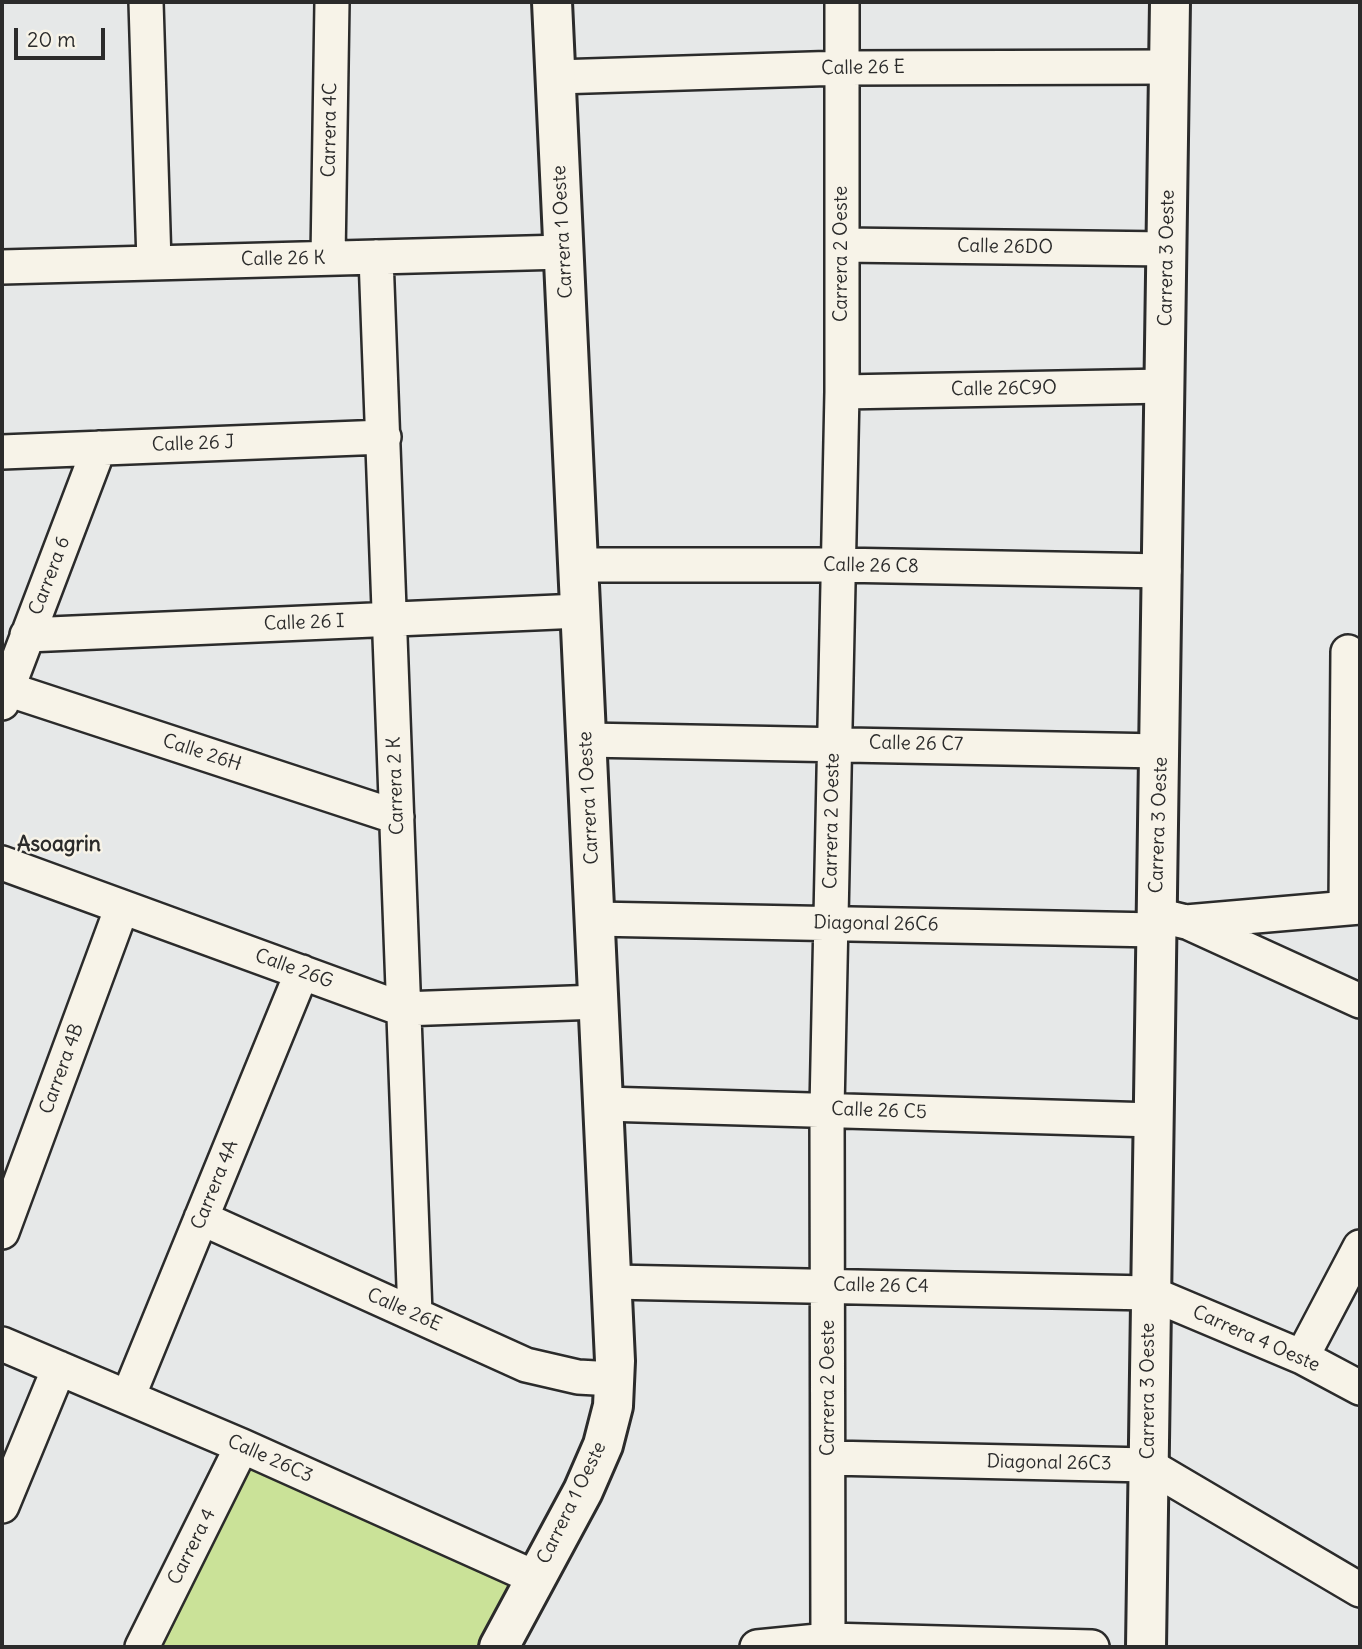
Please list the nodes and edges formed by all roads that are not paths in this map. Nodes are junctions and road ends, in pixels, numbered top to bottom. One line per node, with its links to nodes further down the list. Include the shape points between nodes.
1 (145, 2): 14 (street)
2 (332, 2): 13 (street, Carrera 4C)
3 (552, 2): 8 (street, Carrera 1 Oeste)
4 (842, 2): 7 (street, Carrera 2 Oeste)
5 (1170, 2): 6 (street, Carrera 3 Oeste)
6 (1170, 67): 7 (street, Calle 26 E); 10 (street, Carrera 3 Oeste)
7 (843, 68): 8 (street, Calle 26 E); 9 (street, Carrera 2 Oeste)
8 (556, 77): 11 (street, Carrera 1 Oeste)
9 (842, 245): 10 (street, Calle 26DO); 17 (street, Carrera 2 Oeste)
10 (1168, 249): 16 (street, Carrera 3 Oeste)
11 (564, 252): 12 (street, Calle 26 K); 21 (street, Carrera 1 Oeste)
12 (376, 257): 13 (street, Calle 26 K); 18 (street, Carrera 2 K)
13 (328, 258): 14 (street, Calle 26 K)
14 (153, 262): 15 (street, Calle 26 K)
15 (2, 267)
16 (1166, 386): 17 (street, Calle 26C9O); 23 (street, Carrera 3 Oeste)
17 (842, 392): 22 (street, Carrera 2 Oeste)
18 (384, 437): 19 (street, Calle 26 J); 25 (street, Carrera 2 K)
19 (99, 448): 20 (street, Calle 26 J); 26 (street, Carrera 6)
20 (2, 452)
21 (578, 565): 22 (street, Calle 26 C8); 24 (street, Carrera 1 Oeste)
22 (837, 565): 23 (street, Calle 26 C8); 30 (street, Carrera 2 Oeste)
23 (1164, 571): 31 (street, Carrera 3 Oeste)
24 (580, 611): 25 (street, Calle 26 I); 29 (street, Carrera 1 Oeste)
25 (391, 619): 26 (street, Calle 26 I); 32 (street, Carrera 2 K)
26 (27, 635): 28 (street, Carrera 6)
27 (1348, 652): 35 (street)
28 (4, 696): 32 (street, Calle 26H)
29 (586, 740): 30 (street, Calle 26 C7); 36 (street, Carrera 1 Oeste)
30 (834, 742): 31 (street, Calle 26 C7); 38 (street, Carrera 2 Oeste)
31 (1161, 751): 37 (street, Carrera 3 Oeste)
32 (397, 817): 42 (street, Carrera 2 K)
33 (2, 863): 34 (street, Calle 26G)
34 (122, 906): 39 (street, Calle 26G); 47 (street, Carrera 4B)
35 (1353, 907): 37 (street, Diagonal 26C6)
36 (594, 919): 38 (street, Diagonal 26C6); 41 (street, Carrera 1 Oeste)
37 (1166, 922): 38 (street, Diagonal 26C6); 40 (street, Diagonal 26C6); 45 (street, Carrera 3 Oeste)
38 (830, 923): 44 (street, Carrera 2 Oeste)
39 (302, 972): 42 (street, Calle 26G); 46 (street, Carrera 4A)
40 (1360, 1001)
41 (599, 1002): 42 (street, Calle 26G); 43 (street, Carrera 1 Oeste)
42 (402, 1009): 52 (street, Carrera 2 K)
43 (604, 1104): 44 (street, Calle 26 C5); 49 (street, Carrera 1 Oeste)
44 (827, 1109): 45 (street, Calle 26 C5); 50 (street, Carrera 2 Oeste)
45 (1154, 1120): 51 (street, Carrera 3 Oeste)
46 (201, 1218): 52 (street, Calle 26E); 58 (street, Carrera 4A)
47 (2, 1232)
48 (1360, 1247): 54 (street)
49 (612, 1282): 50 (street, Calle 26 C4); 56 (street, Carrera 1 Oeste)
50 (828, 1285): 51 (street, Calle 26 C4); 60 (street, Carrera 2 Oeste)
51 (1150, 1293): 54 (street, Carrera 4 Oeste); 61 (street, Carrera 3 Oeste)
52 (415, 1314): 56 (street, Calle 26E, via 526,1365 579,1377)
53 (2, 1344): 55 (street, Calle 26C3)
54 (1302, 1357): 57 (street, Carrera 4 Oeste)
55 (59, 1368): 58 (street, Calle 26C3); 62 (street)
56 (614, 1379): 63 (street, Carrera 1 Oeste, via 603,1445)
57 (1360, 1388)
58 (128, 1397): 59 (street, Calle 26C3)
59 (242, 1446): 63 (street, Calle 26C3); 66 (street, Carrera 4)
60 (829, 1458): 61 (street, Diagonal 26C3); 65 (street, Carrera 2 Oeste)
61 (1149, 1465): 64 (street, Diagonal 26C3); 70 (street, Carrera 3 Oeste)
62 (2, 1506)
63 (536, 1578): 67 (street, Carrera 1 Oeste)
64 (1360, 1590)
65 (828, 1640): 68 (street); 69 (street)
66 (142, 1647)
67 (499, 1647)
68 (757, 1647)
69 (1092, 1647)
70 (1146, 1647)

